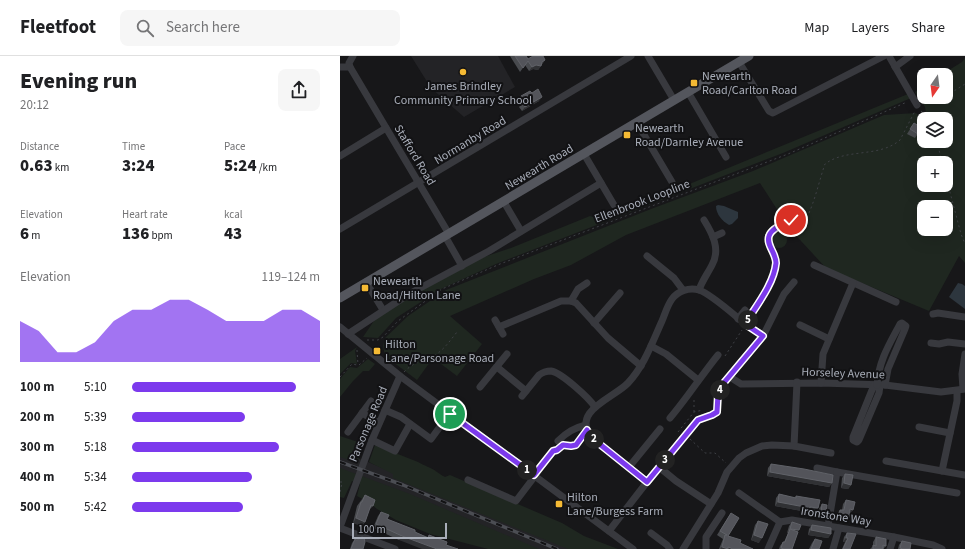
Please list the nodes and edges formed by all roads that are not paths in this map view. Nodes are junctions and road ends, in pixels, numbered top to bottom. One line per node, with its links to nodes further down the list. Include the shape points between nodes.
1 (353, 56): 10 (street, via 349,63)
2 (631, 56): 20 (street, Normanby Road)
3 (648, 56): 13 (street)
4 (749, 56): 8 (main road, Newearth Road)
5 (884, 56): 8 (street, via 773,113 769,111)
6 (889, 56): 11 (street)
7 (910, 56): 11 (street)
8 (739, 62): 12 (main road, Newearth Road)
9 (340, 67): 10 (street)
10 (350, 67): 16 (street, Stafford Road)
11 (895, 67): 14 (street)
12 (688, 92): 13 (main road, Newearth Road); 19 (street)
13 (674, 100): 15 (main road, Newearth Road)
14 (916, 102)
15 (637, 123): 17 (main road, Newearth Road); 21 (street)
16 (386, 128): 18 (street); 20 (street, Stafford Road)
17 (584, 154): 22 (street); 23 (main road, Newearth Road)
18 (340, 156)
19 (726, 157)
20 (419, 182): 26 (street, Normanby Road); 30 (street, Stafford Road)
21 (672, 182)
22 (601, 183): 24 (street); 27 (street)
23 (504, 202): 27 (street); 30 (main road, Newearth Road)
24 (614, 205)
25 (704, 220): 28 (street)
26 (340, 229)
27 (521, 231): 33 (street)
28 (712, 234): 29 (street); 39 (street, via 717,248 715,258)
29 (722, 234)
30 (447, 235): 33 (street, Stafford Road); 34 (main road, Newearth Road)
31 (649, 261): 38 (street, via 678,282)
32 (814, 265): 37 (street)
33 (462, 266): 44 (street, via 413,291)
34 (366, 282): 41 (main road, Newearth Road); 44 (street)
35 (794, 282): 56 (street, via 784,294)
36 (587, 283): 42 (street, via 578,289)
37 (854, 283): 43 (street); 57 (street)
38 (683, 290): 39 (street); 60 (street, via 669,305)
39 (699, 290): 45 (street, via 742,324)
40 (620, 293): 49 (street)
41 (340, 298)
42 (571, 300): 49 (street); 52 (street, via 561,301)
43 (896, 302)
44 (383, 310): 54 (street)
45 (745, 310)
46 (933, 314): 47 (street)
47 (964, 317)
48 (496, 320): 52 (street)
49 (594, 323): 64 (street)
50 (800, 325): 57 (street)
51 (340, 327): 54 (street)
52 (499, 327): 55 (street)
53 (756, 332): 56 (street)
54 (348, 334): 66 (street)
55 (503, 334)
56 (763, 336): 67 (street)
57 (829, 339): 70 (street, via 823,354)
58 (931, 343): 59 (street)
59 (965, 344)
60 (651, 346): 64 (street); 68 (street, via 666,354)
61 (507, 354): 65 (street)
62 (965, 354): 73 (street)
63 (721, 356): 68 (street)
64 (641, 366): 75 (street, via 622,389)
65 (496, 367): 72 (street); 75 (street, via 524,393 539,374 552,371 588,397)
66 (400, 376): 76 (street, Parsonage Road); 78 (street)
67 (730, 377): 69 (street, Horseley Avenue, via 741,384); 93 (street, via 718,394 717,412 698,420)
68 (698, 380): 79 (street)
69 (797, 382): 70 (street, Horseley Avenue); 89 (street)
70 (821, 382): 71 (street, Horseley Avenue)
71 (879, 385): 71 (street, via 879,393 859,440 855,442 852,440 853,437); 71 (street, via 905,329 906,326 902,323 879,367); 73 (street, Horseley Avenue, via 941,392)
72 (480, 386)
73 (962, 390): 86 (street)
74 (371, 401): 77 (street)
75 (595, 407): 83 (street, via 588,415)
76 (385, 410): 80 (street, Parsonage Road); 81 (street)
77 (362, 413): 80 (street); 85 (street)
78 (450, 414): 81 (street, via 431,439); 98 (street)
79 (670, 418)
80 (379, 423): 87 (street, Parsonage Road)
81 (410, 424): 87 (street, via 395,451)
82 (919, 427): 86 (street)
83 (587, 428): 88 (street, via 578,427 566,432); 92 (street, via 592,438)
84 (660, 429): 92 (street)
85 (348, 432)
86 (950, 433): 95 (street)
87 (372, 440): 107 (street, Parsonage Road)
88 (558, 441)
89 (797, 447): 90 (street); 103 (street, via 762,446 746,453 732,465)
90 (831, 453)
91 (886, 461): 95 (street)
92 (630, 467): 100 (street)
93 (659, 467): 100 (street); 103 (street)
94 (817, 468): 96 (street)
95 (942, 471): 97 (street)
96 (837, 472): 102 (street); 106 (street)
97 (965, 475)
98 (534, 476): 99 (street, via 516,501); 109 (street)
99 (468, 480)
100 (647, 482): 109 (street)
101 (739, 493): 105 (street)
102 (957, 493)
103 (709, 507): 112 (street)
104 (722, 513): 116 (street, via 706,537)
105 (780, 522): 106 (street, Ironstone Way, via 792,520); 117 (street)
106 (828, 526): 108 (street, Ironstone Way)
107 (340, 527): 113 (street)
108 (839, 528): 111 (street, Ironstone Way); 118 (street)
109 (609, 532): 114 (street)
110 (651, 533): 115 (street)
111 (894, 537): 119 (street); 120 (street, Ironstone Way)
112 (684, 546)
113 (395, 549)
114 (633, 549)
115 (670, 549)
116 (706, 549)
117 (768, 549)
118 (833, 549)
119 (890, 549)
120 (942, 549)

